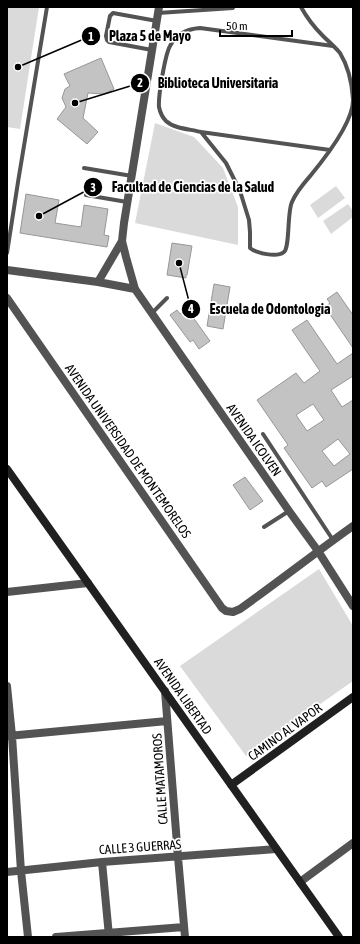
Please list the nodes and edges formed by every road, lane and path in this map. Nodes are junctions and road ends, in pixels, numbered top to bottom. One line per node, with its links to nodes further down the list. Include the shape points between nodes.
1 (47, 7): 14 (lane)
2 (301, 7): 5 (lane, via 307,18)
3 (233, 8): 4 (lane)
4 (158, 14): 6 (street); 6 (lane, via 113,14 110,16 107,30 106,38 109,42)
5 (333, 46): 7 (lane, via 200,28 191,28 183,32 170,45 167,53 159,107 166,121 174,126); 8 (lane, via 346,66 352,86 353,102 349,118)
6 (152, 50): 10 (street)
7 (201, 132): 8 (lane); 8 (lane, via 226,163 240,191 249,220 250,248 267,254 284,253 286,250 291,203)
8 (330, 150)
9 (84, 168): 10 (lane)
10 (132, 176): 12 (street)
11 (86, 195): 12 (lane)
12 (128, 202): 13 (street)
13 (122, 241): 16 (street); 17 (street, AVENIDA ICOLVEN)
14 (7, 252)
15 (7, 270): 16 (street)
16 (98, 282): 17 (street)
17 (135, 289): 20 (street, AVENIDA ICOLVEN)
18 (7, 298): 27 (street, AVENIDA UNIVERSIDAD DE MONTEMORELOS, via 226,612 240,609)
19 (167, 298): 20 (lane)
20 (152, 313): 23 (street, AVENIDA ICOLVEN)
21 (263, 434): 26 (lane)
22 (7, 469): 28 (street, AVENIDA LIBERTAD)
23 (288, 511): 25 (lane); 27 (street, AVENIDA ICOLVEN)
24 (353, 526): 26 (street)
25 (264, 527)
26 (333, 540): 27 (street)
27 (318, 551): 30 (street, AVENIDA ICOLVEN)
28 (88, 582): 29 (street); 32 (street, AVENIDA LIBERTAD)
29 (7, 592)
30 (353, 606)
31 (7, 686): 35 (street)
32 (165, 692): 34 (street, CALLE MATAMOROS); 36 (street, AVENIDA LIBERTAD)
33 (353, 698): 36 (street, CAMINO AL VAPOR)
34 (168, 721): 35 (street); 39 (street, CALLE MATAMOROS)
35 (9, 736): 41 (street)
36 (231, 785): 38 (street, AVENIDA LIBERTAD)
37 (353, 843): 43 (street)
38 (276, 849): 39 (street, CALLE 3 GUERRAS); 43 (street, AVENIDA LIBERTAD)
39 (178, 857): 40 (street, CALLE 3 GUERRAS); 44 (street, CALLE MATAMOROS)
40 (102, 862): 41 (street, CALLE 3 GUERRAS); 45 (street)
41 (21, 871): 42 (street, CALLE 3 GUERRAS); 46 (street)
42 (7, 872)
43 (300, 882): 49 (street, AVENIDA LIBERTAD)
44 (184, 927): 45 (street); 48 (street, CALLE MATAMOROS)
45 (109, 935): 47 (street)
46 (28, 937)
47 (56, 937)
48 (185, 937)
49 (338, 937)

